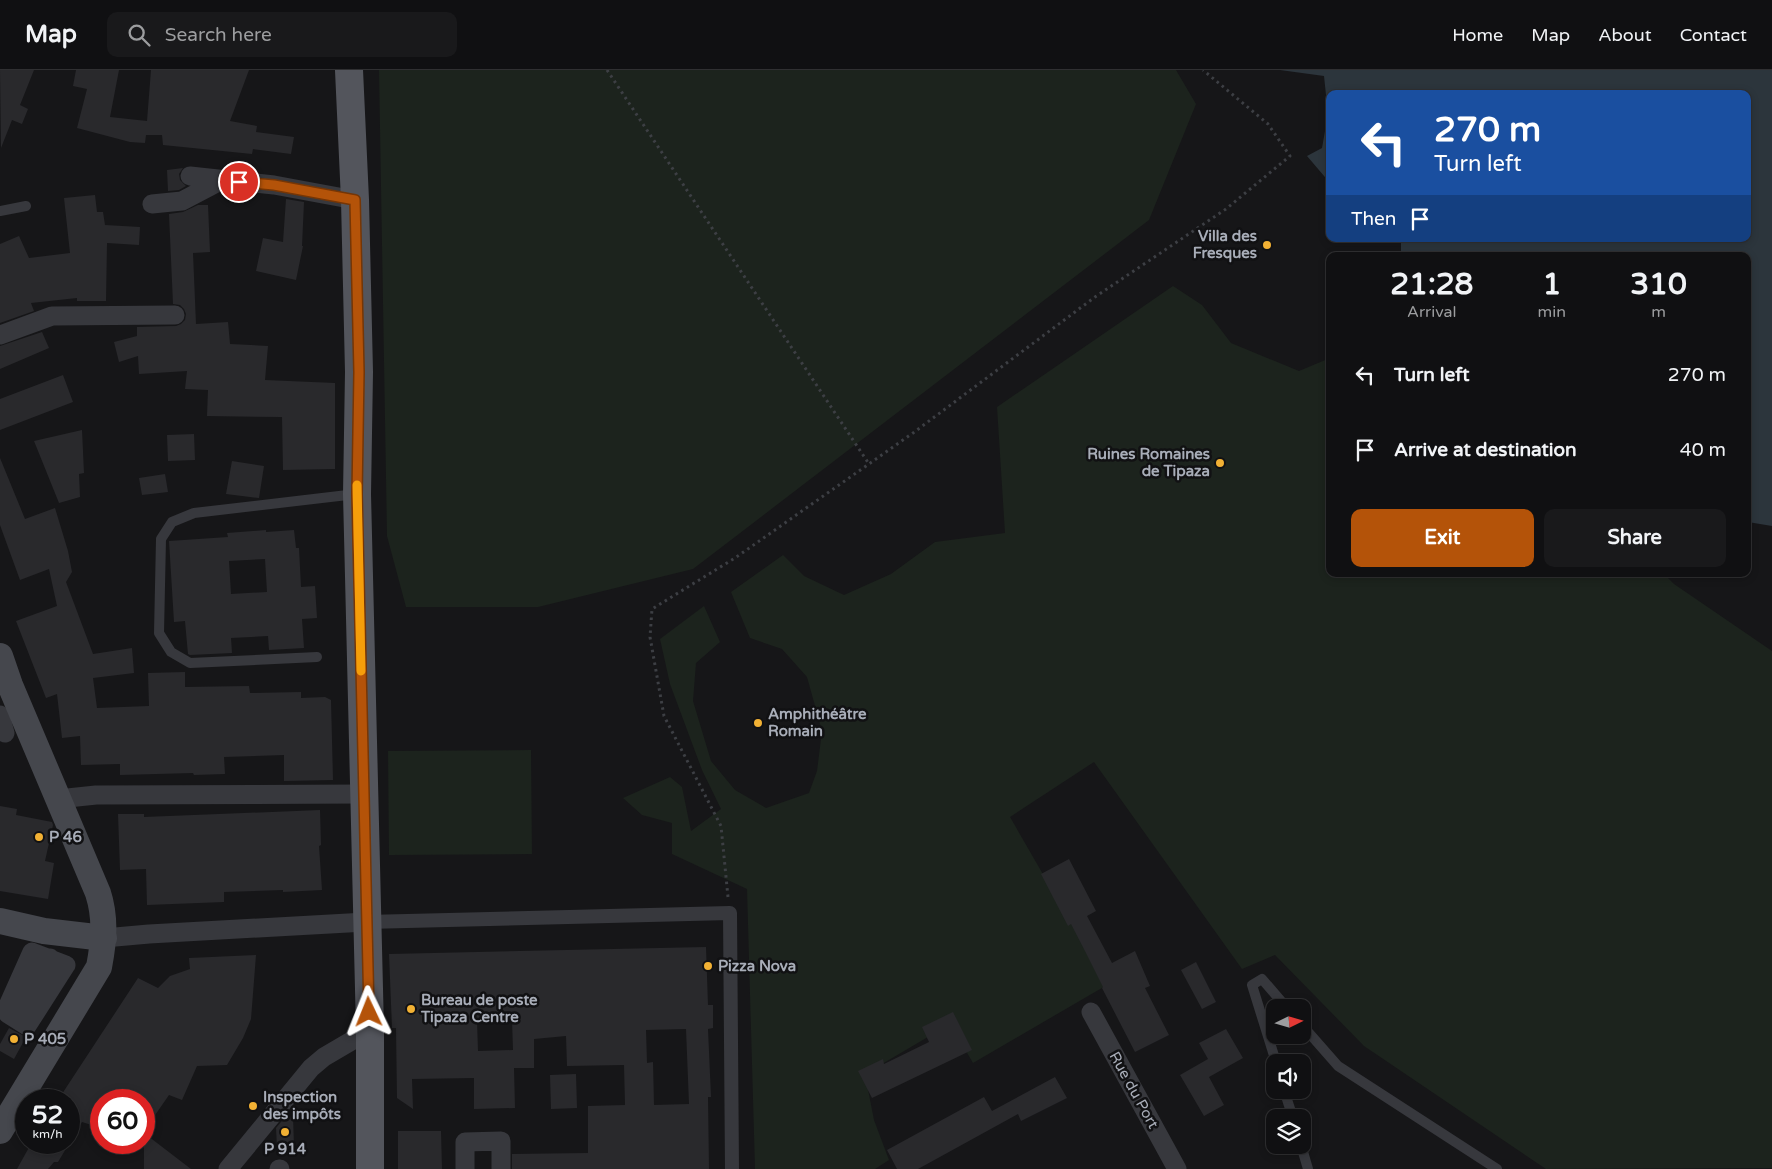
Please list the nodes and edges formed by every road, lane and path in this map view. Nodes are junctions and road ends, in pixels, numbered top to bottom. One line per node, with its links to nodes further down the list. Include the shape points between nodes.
1 (349, 70): 6 (main road)
2 (607, 70): 12 (path)
3 (1203, 70): 12 (path, via 1268,124 1290,156 1226,209 1095,297)
4 (190, 176): 5 (street)
5 (222, 180): 6 (street, via 274,185); 7 (street, via 182,201)
6 (355, 200): 13 (main road, via 359,372)
7 (152, 204)
8 (26, 206): 9 (lane)
9 (0, 211)
10 (175, 315): 11 (street, via 52,316)
11 (0, 335)
12 (868, 464): 18 (path, via 735,558 652,609 650,637 664,716 721,826)
13 (357, 494): 15 (lane, via 194,513 172,522 161,539 159,633 171,652 190,663); 16 (main road)
14 (0, 656): 17 (main road)
15 (317, 657)
16 (363, 794): 17 (street, via 96,795); 20 (main road)
17 (58, 799): 21 (main road, via 98,893)
18 (730, 912): 20 (street); 35 (street)
19 (0, 921): 21 (main road, via 44,931)
20 (366, 922): 21 (street); 26 (main road)
21 (104, 938): 29 (main road, via 99,967)
22 (50, 958): 25 (street, via 23,1009)
23 (1279, 999): 27 (lane, via 1262,979 1252,985)
24 (1092, 1012): 36 (street, Rue du Port)
25 (4, 1019)
26 (370, 1030): 31 (street, via 311,1068); 32 (main road)
27 (1266, 1030)
28 (1311, 1035): 38 (lane, via 1338,1066)
29 (4, 1116)
30 (1304, 1154): 37 (lane)
31 (237, 1166)
32 (370, 1169)
33 (465, 1169): 34 (street, via 466,1142 501,1141)
34 (501, 1169)
35 (732, 1169)
36 (1177, 1169)
37 (1308, 1169)
38 (1497, 1169)

